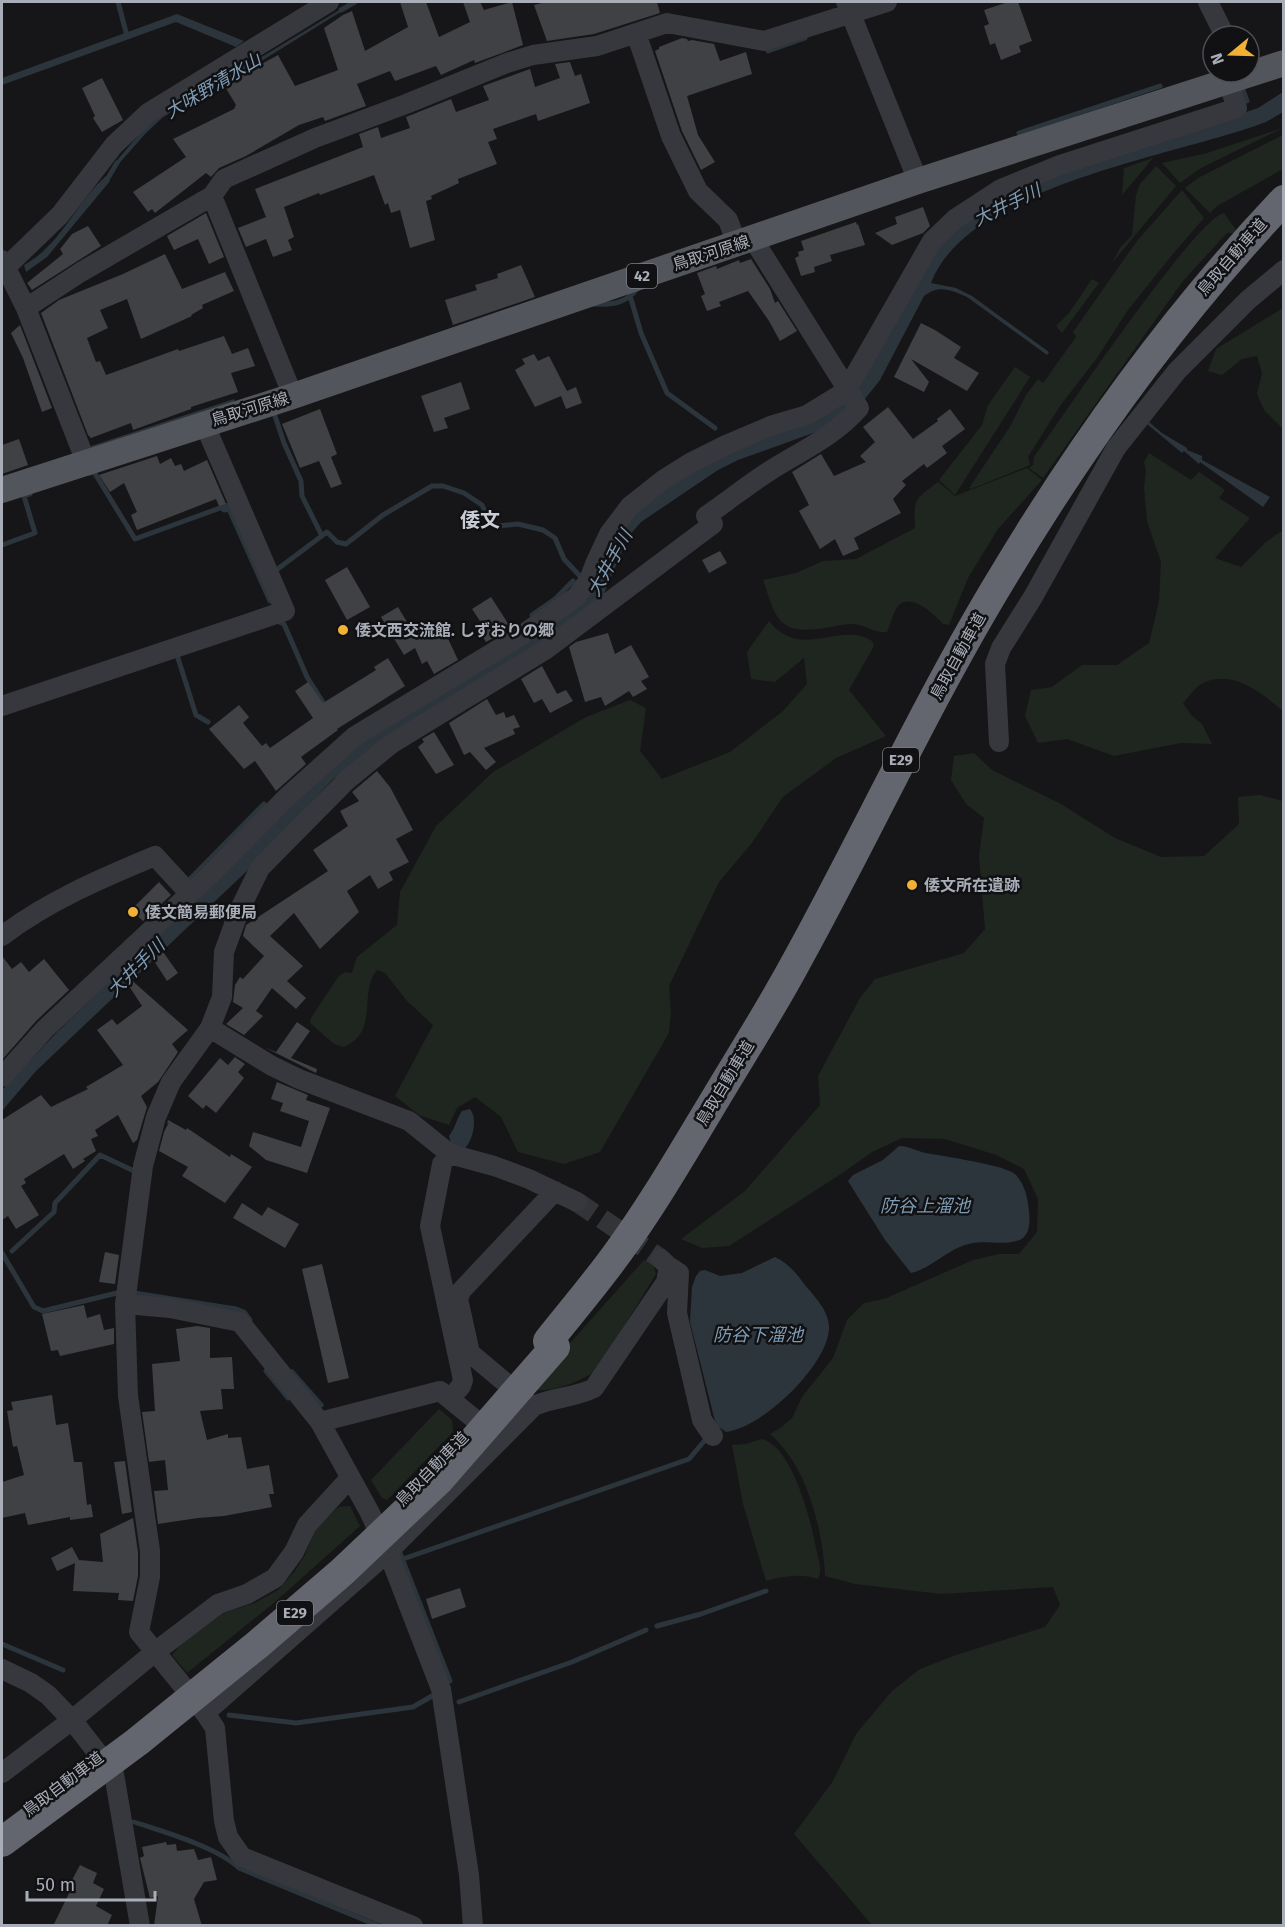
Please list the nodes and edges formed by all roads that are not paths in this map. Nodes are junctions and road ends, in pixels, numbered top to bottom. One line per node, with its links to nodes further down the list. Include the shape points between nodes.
1 (330, 2): 16 (street, via 148,113 114,145 60,215)
2 (887, 2): 4 (street)
3 (1208, 2): 5 (street)
4 (848, 7): 6 (street, via 764,41 667,22); 11 (street)
5 (1219, 24)
6 (636, 33): 12 (street, via 507,63 234,174 224,179); 15 (street, via 671,136 698,191)
7 (1284, 63): 8 (main road, 鳥取河原線 / 42)
8 (1261, 70)
9 (1215, 84): 11 (main road, 鳥取河原線 / 42)
10 (1238, 84): 19 (street, via 1237,108 1059,165 1001,189 955,219 932,241)
11 (918, 181): 15 (main road, 鳥取河原線 / 42)
12 (212, 196): 18 (street); 20 (street)
13 (1284, 200): 34 (highway, 鳥取自動車道 / E29, via 1169,331 1112,406 1062,482 1001,578 934,697 795,964 668,1177)
14 (1284, 216): 34 (highway, 鳥取自動車道 / E29, via 1178,339 1080,478 1011,587 946,702 739,1089 626,1262)
15 (745, 242): 19 (street); 20 (main road, 鳥取河原線 / 42)
16 (3, 266): 18 (street)
17 (1284, 270): 25 (street, via 1248,300 1178,371 1116,448 1001,648 995,664)
18 (26, 308): 22 (street)
19 (846, 391): 26 (street, via 807,415 726,445 663,480 630,506 609,534 589,580 576,597 522,635 355,736); 28 (street, via 859,408 817,444 706,516 713,524 545,650 391,744 346,781 260,868 224,952 222,997)
20 (293, 396): 21 (main road, 鳥取河原線 / 42)
21 (204, 423): 22 (main road, 鳥取河原線 / 42); 24 (street, via 285,611)
22 (86, 462): 23 (main road, 鳥取河原線 / 42)
23 (2, 490)
24 (2, 706)
25 (999, 742)
26 (189, 894): 27 (street, via 155,856 49,905); 29 (street, via 45,1029)
27 (2, 936)
28 (210, 1028): 31 (street, via 299,1079 409,1121 450,1154 494,1166); 33 (street, via 171,1082 156,1118 143,1166)
29 (2, 1077)
30 (442, 1164): 35 (street, via 430,1226 463,1380)
31 (555, 1191): 32 (street); 36 (street, via 466,1285 458,1299 470,1353)
32 (577, 1202)
33 (125, 1304): 37 (street, via 170,1308 240,1322); 42 (street, via 128,1396 150,1551 150,1577 139,1632)
34 (551, 1344): 47 (highway, 鳥取自動車道 / E29, via 432,1472 252,1638); 48 (highway, 鳥取自動車道 / E29, bridge, via 440,1479 342,1572 146,1734)
35 (450, 1399): 37 (street, via 440,1391); 39 (street)
36 (534, 1406): 38 (street, via 594,1388 666,1282 665,1263 679,1273 677,1313 702,1420); 39 (street)
37 (320, 1422): 40 (street)
38 (713, 1436)
39 (501, 1441): 41 (street)
40 (350, 1478): 41 (street); 42 (street, via 306,1525 294,1552 275,1578 253,1592 218,1604)
41 (388, 1552): 44 (street); 51 (street, via 441,1689)
42 (155, 1652): 44 (street); 45 (street)
43 (2, 1669): 45 (street, via 48,1695)
44 (205, 1713): 50 (street, via 214,1728 228,1838 242,1857)
45 (72, 1720): 46 (street); 49 (street, via 114,1774)
46 (2, 1773)
47 (2, 1830)
48 (2, 1842)
49 (140, 1926)
50 (413, 1926)
51 (473, 1926)

